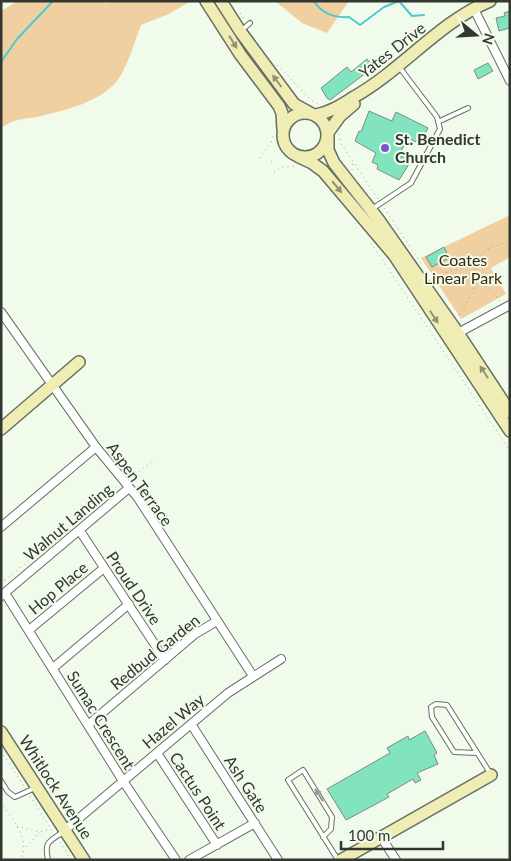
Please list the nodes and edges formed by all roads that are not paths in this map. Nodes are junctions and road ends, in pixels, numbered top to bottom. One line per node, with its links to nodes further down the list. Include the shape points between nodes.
1 (206, 1): 11 (main road, one-way to 11, via 279,106)
2 (221, 1): 9 (main road, one-way to 2, via 294,104 246,27)
3 (490, 1): 4 (main road, Yates Drive)
4 (474, 9): 5 (main road, Yates Drive); 6 (street)
5 (398, 66): 7 (main road, Yates Drive); 10 (lane)
6 (509, 78)
7 (363, 93): 9 (main road, Yates Drive, via 335,109); 12 (main road, Yates Drive, via 340,116)
8 (468, 108): 10 (lane)
9 (314, 114): 11 (main road, via 304,113 291,118); 12 (main road, via 324,122)
10 (440, 122): 14 (lane, via 414,180)
11 (279, 128): 13 (main road, via 286,148)
12 (328, 135): 13 (main road, via 321,152); 14 (main road, via 332,160)
13 (297, 161): 22 (main road, one-way to 22, via 312,162 323,171 394,255)
14 (376, 206): 17 (main road)
15 (507, 307): 17 (street)
16 (1, 312): 19 (street, Aspen Terrace)
17 (458, 333): 20 (main road, one-way to 17)
18 (79, 362): 19 (main road)
19 (53, 385): 21 (main road); 23 (street, Aspen Terrace)
20 (510, 412)
21 (1, 429)
22 (510, 432)
23 (96, 447): 24 (street, Aspen Terrace); 25 (street)
24 (129, 484): 26 (street, Walnut Landing); 30 (street, Aspen Terrace)
25 (1, 527)
26 (80, 531): 27 (street, Proud Drive); 28 (street, Walnut Landing)
27 (104, 568): 29 (street, Proud Drive); 31 (street, Hop Place)
28 (5, 592): 31 (street, Sumac Crescent)
29 (129, 604): 33 (street, Proud Drive); 34 (street)
30 (217, 621): 33 (street, Redbud Garden, via 195,634); 35 (street, Aspen Terrace)
31 (29, 630): 34 (street, Sumac Crescent)
32 (281, 659): 35 (street, Hazel Way)
33 (165, 660): 37 (street, Redbud Garden)
34 (53, 668): 37 (street, Sumac Crescent)
35 (252, 676): 36 (street, Hazel Way)
36 (191, 724): 39 (street, Hazel Way); 45 (street, Ash Gate)
37 (88, 725): 43 (street, Sumac Crescent)
38 (1, 732): 44 (main road, Whitlock Avenue)
39 (157, 753): 43 (street, Hazel Way); 49 (street, Cactus Point)
40 (477, 753): 40 (lane, via 447,705 431,707 432,717 454,752); 41 (lane)
41 (491, 775): 48 (main road)
42 (1, 781): 44 (lane, via 12,796)
43 (123, 781): 46 (street, Hazel Way); 52 (street, Sumac Crescent)
44 (32, 789): 46 (main road, Whitlock Avenue)
45 (255, 824): 49 (street); 54 (street, Ash Gate)
46 (60, 833): 50 (lane, via 48,842); 51 (main road, Whitlock Avenue)
47 (324, 837): 47 (lane, one-way to 47, via 331,829 332,817 303,770 288,780); 55 (lane)
48 (381, 837): 55 (main road); 56 (street)
49 (217, 845): 53 (street)
50 (48, 860)
51 (84, 860)
52 (176, 860)
53 (189, 860)
54 (278, 860)
55 (340, 860)
56 (396, 860)

